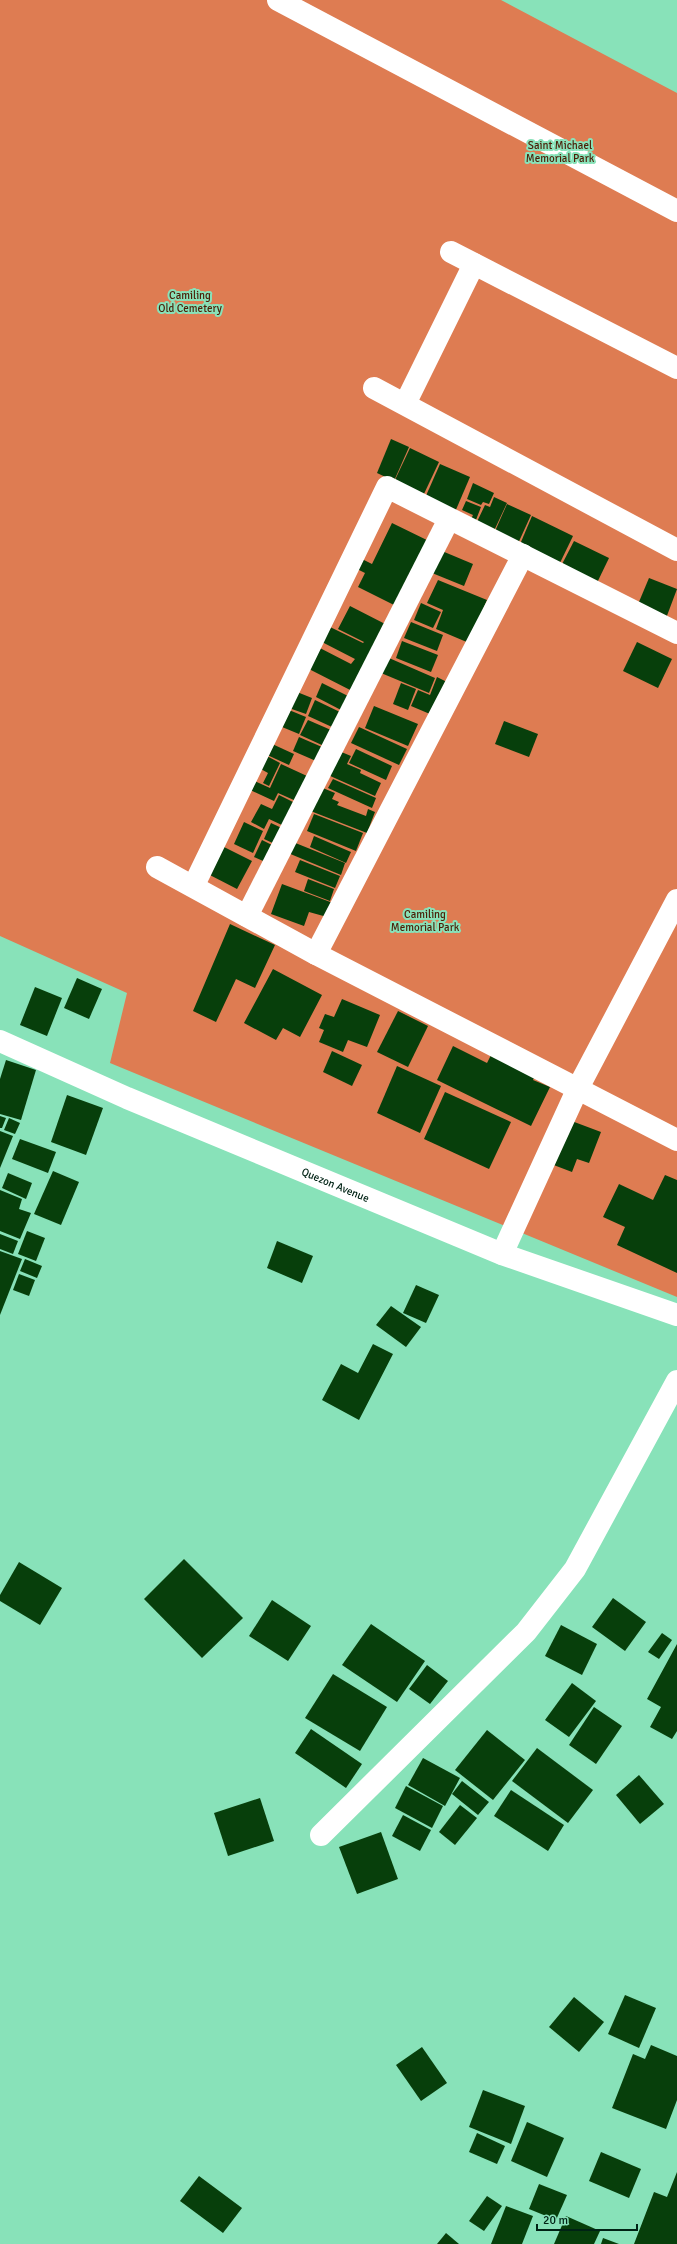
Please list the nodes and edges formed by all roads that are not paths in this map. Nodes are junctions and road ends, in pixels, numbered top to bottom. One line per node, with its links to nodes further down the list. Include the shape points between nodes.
1 (278, 0): 2 (street)
2 (677, 211)
3 (451, 252): 4 (street)
4 (474, 264): 5 (street); 7 (street)
5 (677, 368)
6 (374, 388): 7 (street)
7 (405, 404): 9 (street)
8 (449, 519): 10 (street); 13 (street, via 387,487); 15 (street)
9 (677, 550)
10 (523, 555): 11 (street); 16 (street)
11 (677, 633)
12 (157, 867): 13 (street)
13 (194, 885): 15 (street)
14 (677, 900): 18 (street)
15 (247, 916): 16 (street)
16 (316, 954): 18 (street)
17 (0, 1041): 20 (street, Quezon Avenue, via 127,1098)
18 (578, 1088): 19 (street); 20 (street)
19 (677, 1140)
20 (502, 1254): 21 (street, Quezon Avenue)
21 (677, 1315)
22 (677, 1381): 23 (street, via 575,1569 526,1632)
23 (321, 1834)

